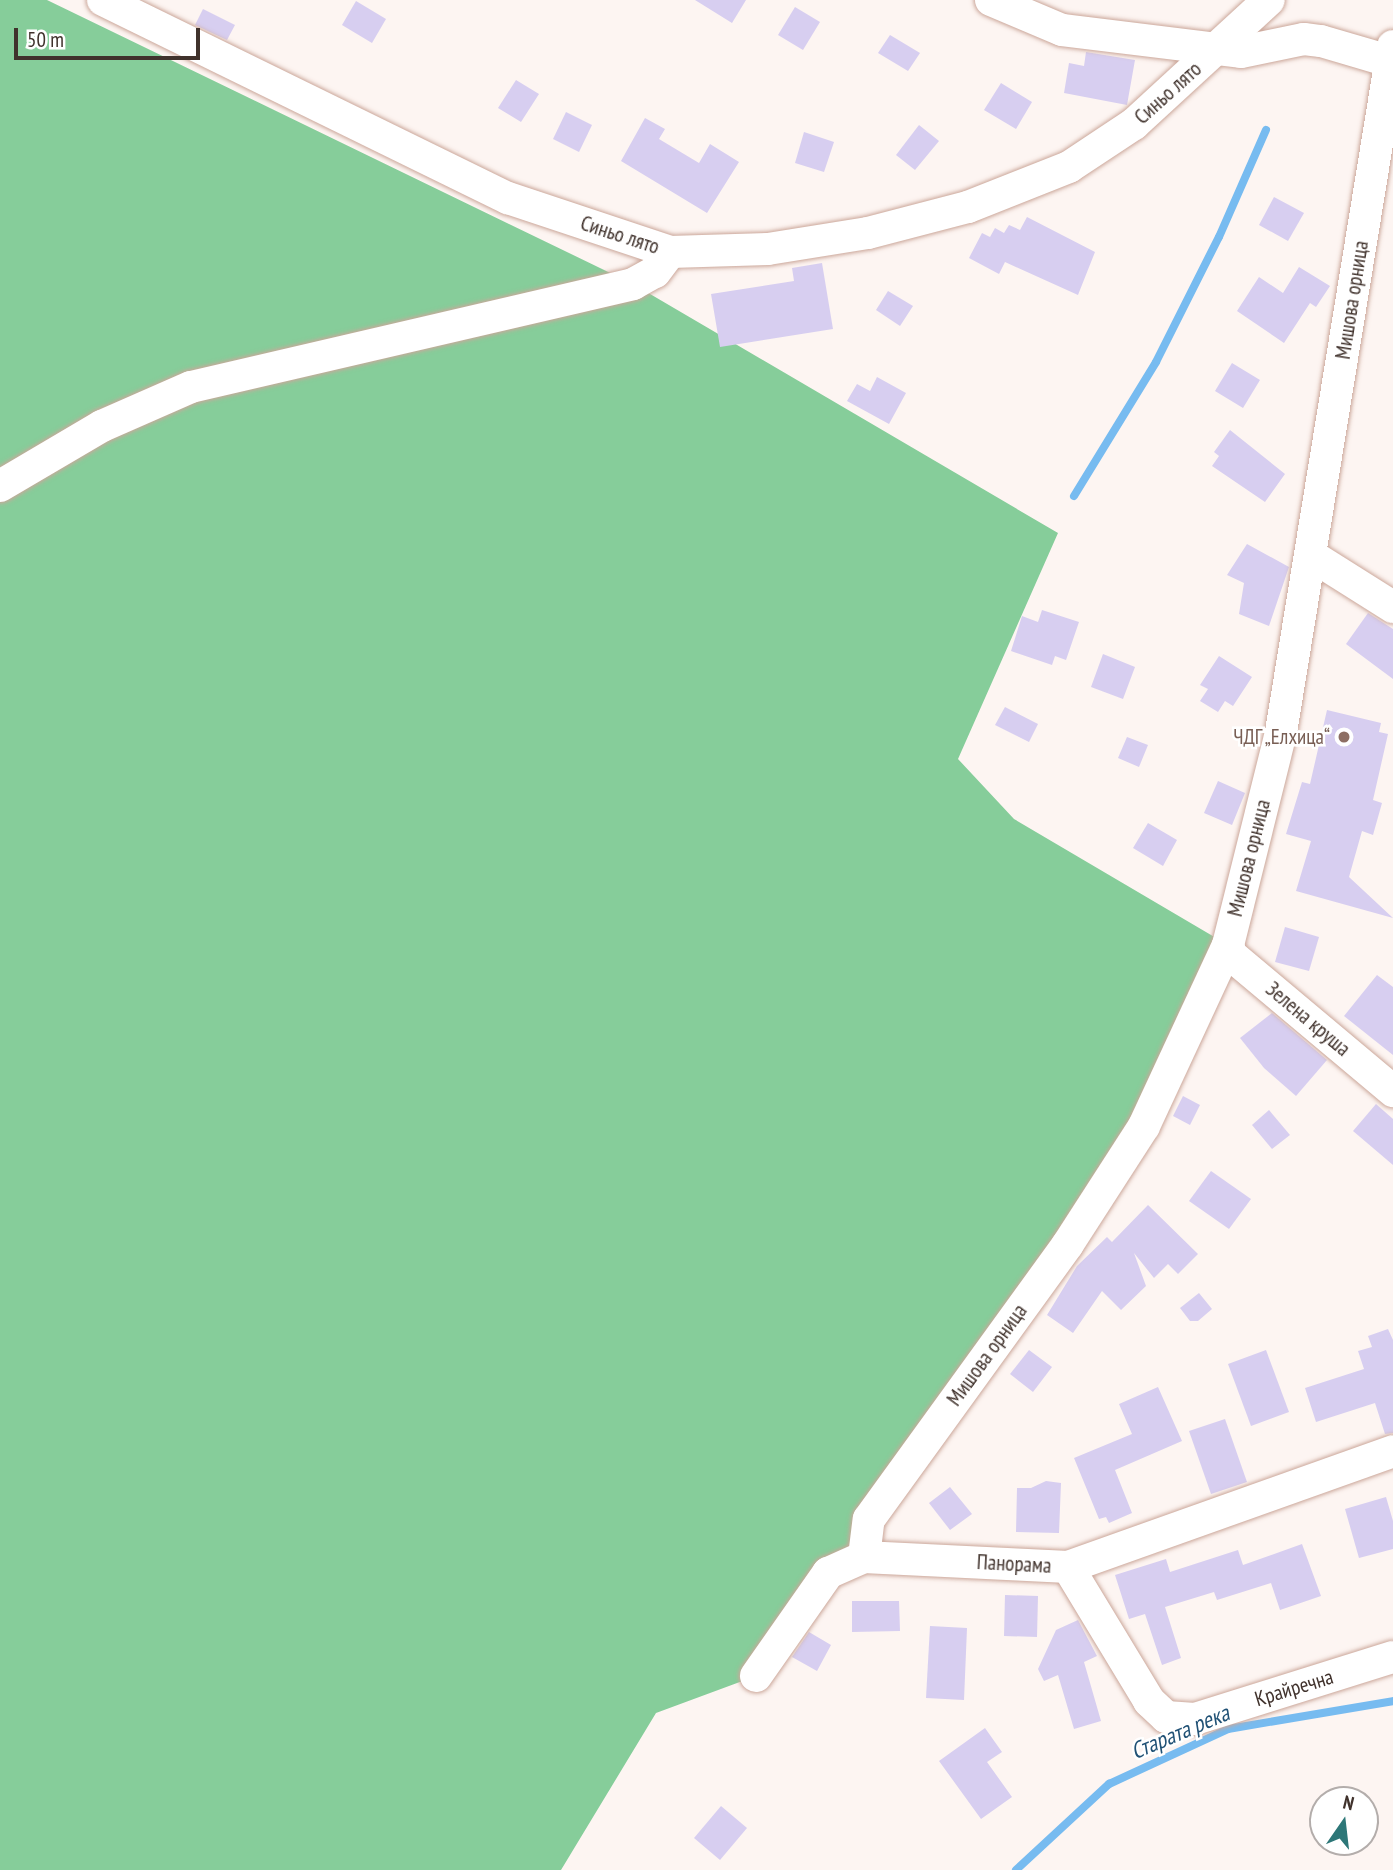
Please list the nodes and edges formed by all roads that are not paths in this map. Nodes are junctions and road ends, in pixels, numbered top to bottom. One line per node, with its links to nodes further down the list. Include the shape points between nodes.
1 (103, 0): 6 (street, Синьо лято, via 508,198)
2 (991, 0): 4 (street, via 1062,30)
3 (1269, 0): 4 (street, Синьо лято)
4 (1217, 49): 5 (street, via 1262,51 1304,39); 6 (street, Синьо лято, via 1133,124 1069,167 968,208 868,233 768,249)
5 (1392, 60): 8 (street, Мишова орница)
6 (670, 252): 7 (street, via 655,272 634,284 191,387 102,426)
7 (0, 486)
8 (1312, 556): 9 (street); 10 (street, Мишова орница, via 1281,732)
9 (1393, 607)
10 (1228, 945): 11 (street, Зелена круша, via 1231,954); 13 (street, Мишова орница, via 1144,1126 1068,1244 869,1519)
11 (1393, 1091)
12 (1393, 1451): 14 (street, Панорама)
13 (864, 1557): 14 (street, Панорама); 16 (street, Панорама, via 828,1573)
14 (1068, 1567): 15 (street, Крайречна, via 1149,1702 1166,1717 1195,1719)
15 (1393, 1657)
16 (756, 1676)

